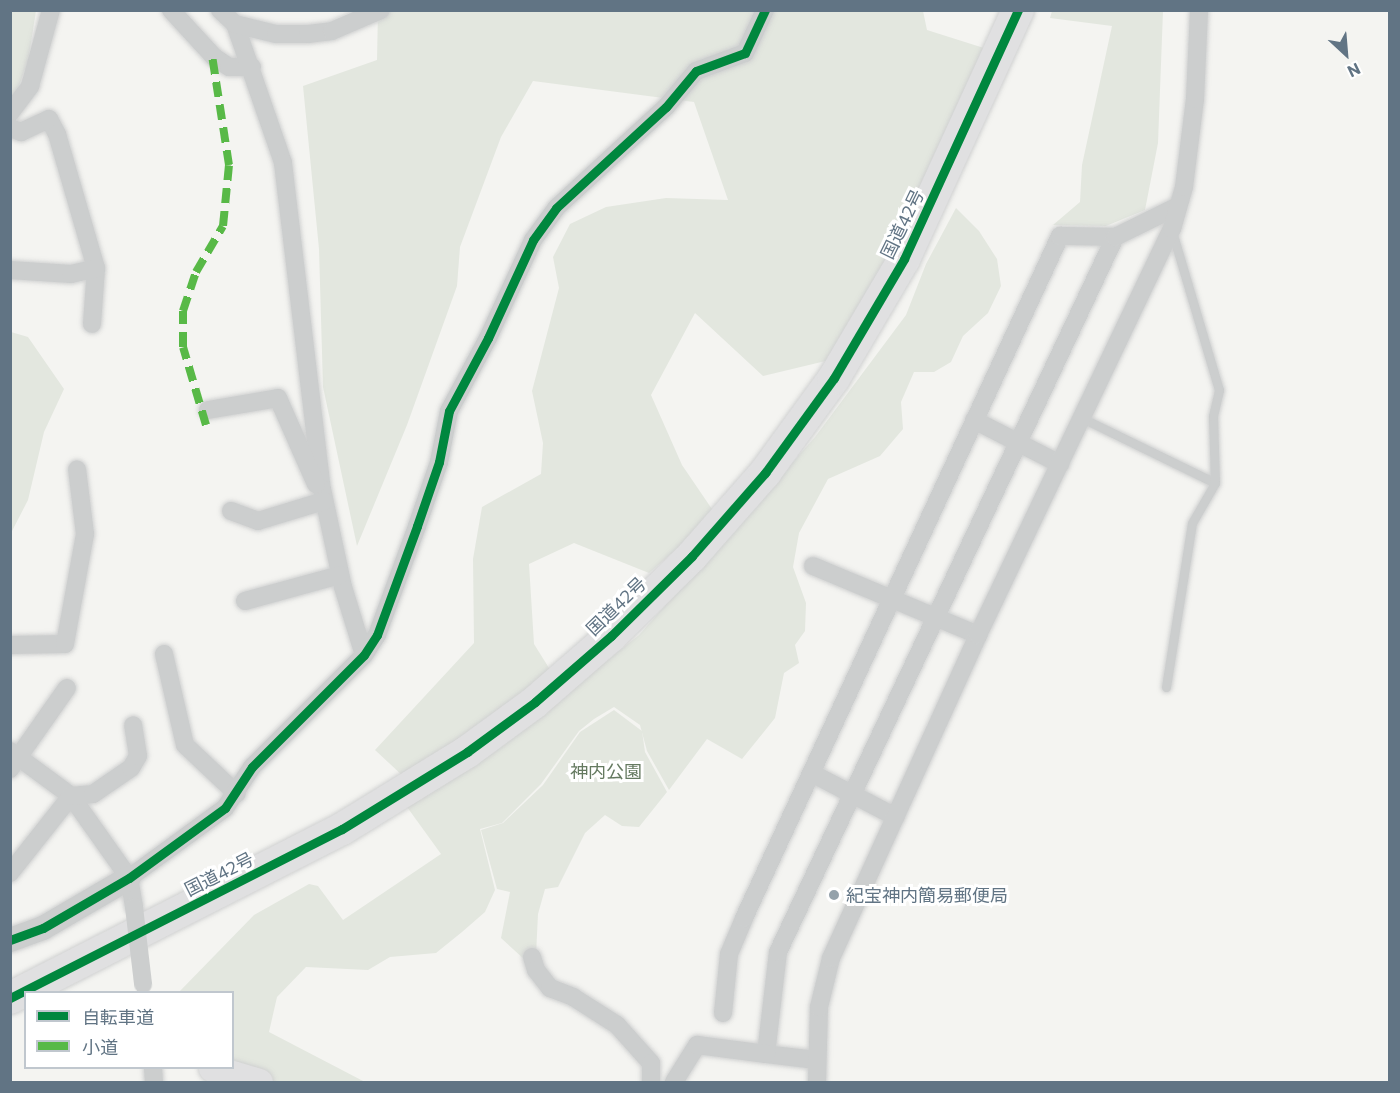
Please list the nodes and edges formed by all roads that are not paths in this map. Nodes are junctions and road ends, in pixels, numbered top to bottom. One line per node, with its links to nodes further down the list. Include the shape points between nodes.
1 (51, 10): 10 (street, via 30,86)
2 (171, 10): 9 (street, via 214,57 229,67)
3 (220, 10): 8 (street)
4 (381, 10): 8 (street, via 332,31 308,34 276,34)
5 (765, 10): 35 (street, via 745,53 696,71 666,107 556,208 533,240 449,411 439,462 417,526 377,635)
6 (1018, 10): 50 (highway, 国道42号, via 904,259 834,378 765,473 692,555 611,636 535,702 467,752 342,829)
7 (1199, 10): 12 (street, via 1195,99)
8 (234, 24): 9 (street)
9 (252, 67): 25 (street, via 283,163)
10 (10, 113)
11 (10, 128): 15 (street, via 21,132 49,119 57,134)
12 (1178, 206): 13 (street); 14 (street)
13 (1172, 229): 19 (street); 24 (lane, via 1219,390 1214,416)
14 (1115, 237): 20 (street, via 1060,236); 21 (street)
15 (96, 268): 16 (street, via 71,274); 17 (street)
16 (10, 270)
17 (92, 324)
18 (208, 410): 25 (street, via 278,398)
19 (1082, 418): 22 (street); 24 (lane)
20 (974, 420): 21 (street); 29 (street)
21 (1016, 441): 22 (street); 31 (street)
22 (1060, 464): 32 (street)
23 (77, 469): 33 (street, via 85,534 65,644)
24 (1215, 483): 36 (lane, via 1192,523)
25 (323, 495): 26 (street, via 258,521); 28 (street)
26 (231, 511)
27 (813, 566): 29 (street)
28 (340, 575): 30 (street); 35 (street)
29 (894, 600): 31 (street); 40 (street)
30 (245, 601)
31 (933, 616): 32 (street); 42 (street)
32 (978, 635): 44 (street)
33 (10, 645)
34 (164, 654): 41 (street, via 185,745)
35 (364, 655): 41 (street, via 252,767)
36 (1166, 687)
37 (67, 688): 39 (street)
38 (133, 725): 43 (street, via 138,756 131,768 93,794)
39 (13, 759): 43 (street)
40 (813, 774): 42 (street); 51 (street, via 729,954)
41 (237, 794): 46 (street, via 225,808)
42 (851, 794): 44 (street); 52 (street, via 778,952)
43 (71, 796): 45 (street); 46 (street)
44 (896, 817): 53 (street, via 831,958 819,1007)
45 (10, 873)
46 (129, 878): 47 (street, via 43,928); 49 (street, bridge)
47 (10, 940)
48 (532, 957): 56 (street, via 536,970 550,988 573,997 617,1025 651,1062)
49 (144, 988)
50 (10, 998)
51 (723, 1013)
52 (766, 1054): 53 (street); 57 (street, via 697,1045)
53 (816, 1060): 58 (street)
54 (215, 1069): 55 (main road)
55 (259, 1083)
56 (651, 1083)
57 (674, 1083)
58 (818, 1083)

